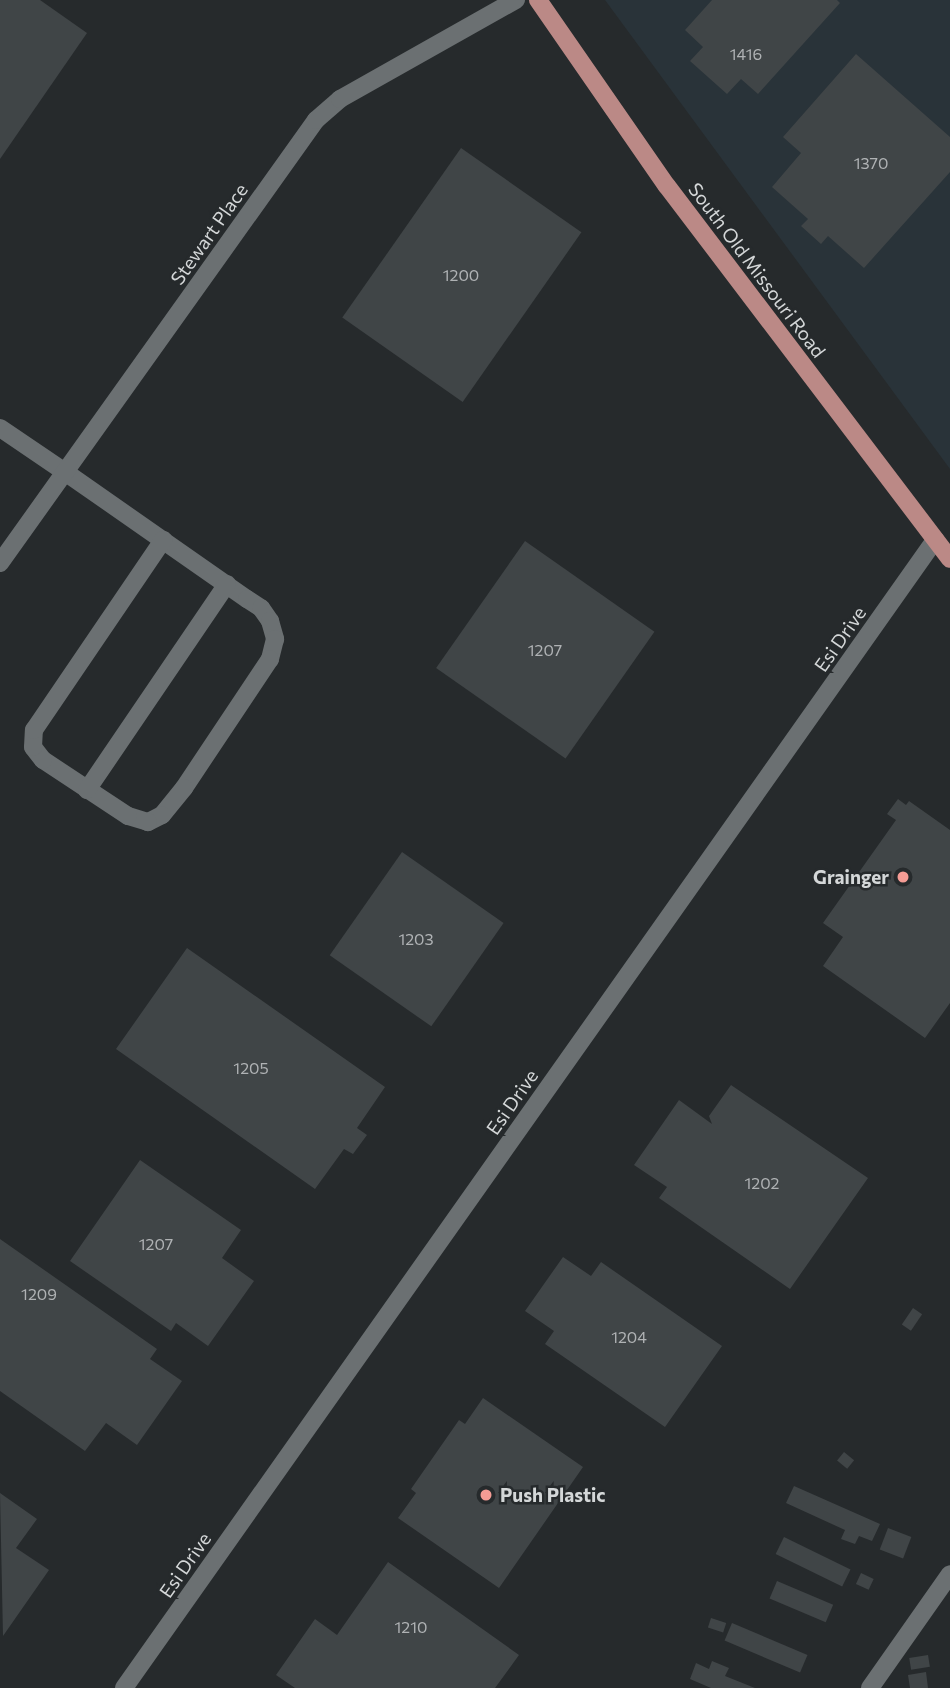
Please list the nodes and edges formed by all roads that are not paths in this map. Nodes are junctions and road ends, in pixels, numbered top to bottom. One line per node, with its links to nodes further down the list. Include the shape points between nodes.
1 (516, 0): 4 (street, Stewart Place, via 340,99 316,120)
2 (538, 0): 6 (main road, South Old Missouri Road, via 667,186)
3 (0, 428): 4 (street)
4 (65, 472): 5 (street); 8 (street, Stewart Place)
5 (163, 540): 9 (street); 10 (street, via 34,730 33,747 43,760)
6 (935, 540): 7 (main road, South Old Missouri Road); 12 (street, Esi Drive)
7 (950, 559)
8 (0, 563)
9 (227, 584): 10 (street); 10 (street, via 261,608 275,639 270,659 184,788 162,815 148,822 128,817)
10 (87, 790)
11 (950, 1574): 13 (street)
12 (124, 1688)
13 (870, 1688)

